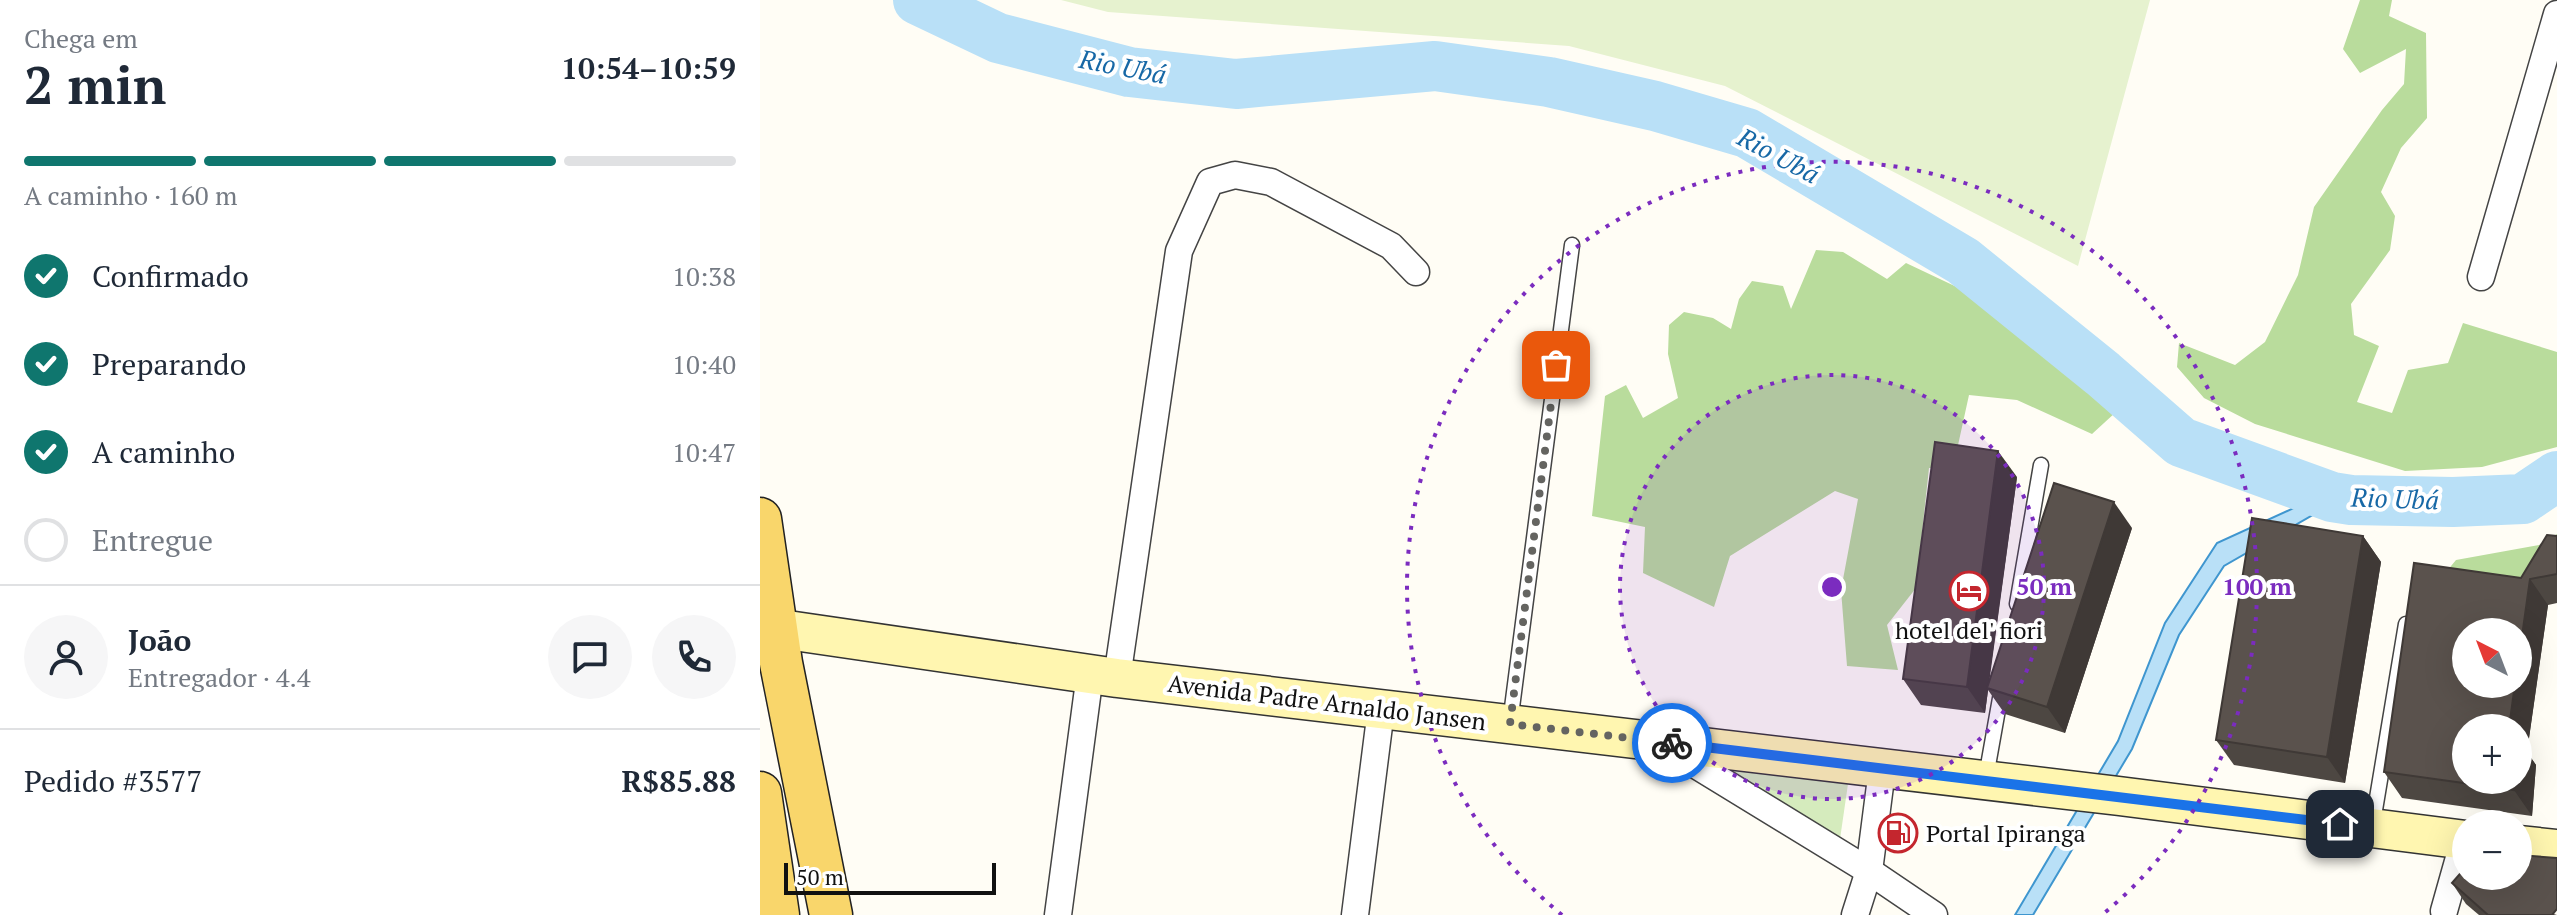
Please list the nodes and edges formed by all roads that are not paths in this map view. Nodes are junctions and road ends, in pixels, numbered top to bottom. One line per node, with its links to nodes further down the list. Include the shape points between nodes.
1 (2557, 14): 2 (street)
2 (2551, 58): 5 (street)
3 (1572, 245): 15 (lane)
4 (1416, 272): 12 (street, via 1391,246 1271,182 1235,175 1210,182 1179,251)
5 (2481, 277)
6 (2041, 465): 10 (lane)
7 (760, 519): 8 (main road)
8 (764, 571): 11 (main road)
9 (2408, 609): 20 (lane)
10 (2015, 615)
11 (768, 627): 12 (main road, Avenida Padre Arnaldo Jansen); 28 (main road)
12 (1103, 676): 14 (main road, Avenida Padre Arnaldo Jansen); 29 (street)
13 (2004, 676): 18 (lane)
14 (1381, 710): 15 (main road, Avenida Padre Arnaldo Jansen); 30 (street)
15 (1510, 724): 16 (main road, Avenida Padre Arnaldo Jansen)
16 (1658, 742): 17 (main road, Avenida Padre Arnaldo Jansen); 24 (street)
17 (1882, 770): 18 (main road, Avenida Padre Arnaldo Jansen); 24 (street)
18 (1985, 782): 20 (main road, Avenida Padre Arnaldo Jansen)
19 (760, 793): 27 (main road)
20 (2372, 828): 21 (main road, Avenida Padre Arnaldo Jansen)
21 (2452, 838)
22 (2532, 846): 23 (main road)
23 (2557, 849)
24 (1869, 871): 31 (street); 32 (street)
25 (2452, 886): 26 (street)
26 (2444, 914)
27 (778, 915)
28 (831, 915)
29 (1058, 915)
30 (1355, 915)
31 (1855, 915)
32 (1934, 915)

